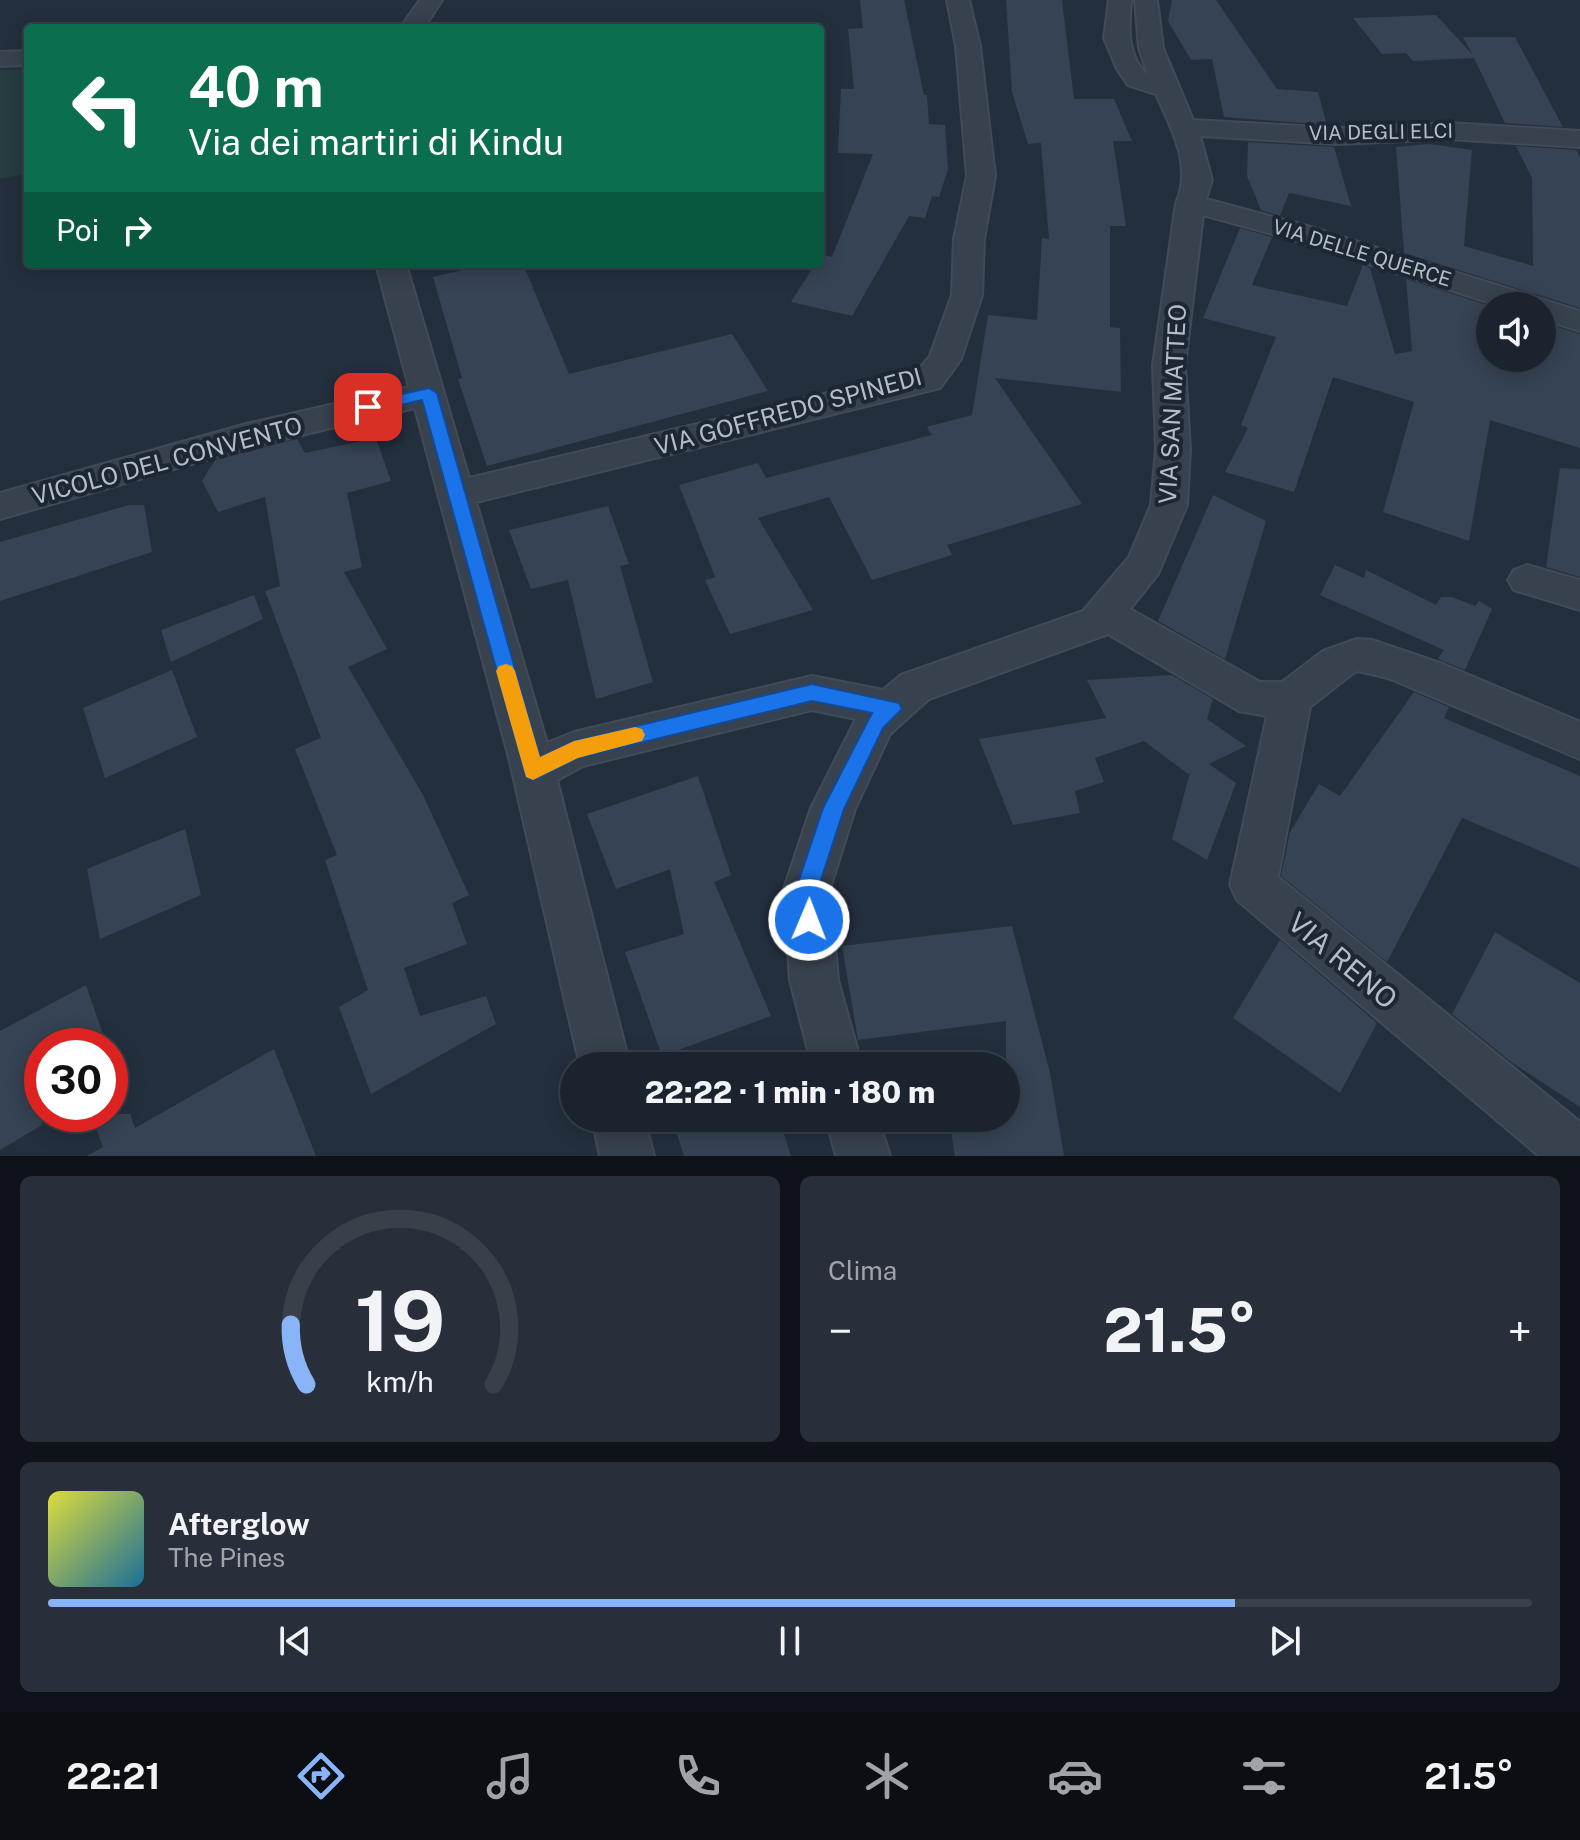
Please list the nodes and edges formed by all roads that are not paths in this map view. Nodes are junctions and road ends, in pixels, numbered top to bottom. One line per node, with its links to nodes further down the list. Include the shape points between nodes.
1 (431, 0): 5 (street)
2 (958, 0): 17 (street, VIA GOFFREDO SPINEDI, via 981,176 969,239 967,295 945,359 928,380)
3 (1120, 0): 8 (street, via 1116,38 1129,69 1137,80)
4 (1146, 0): 8 (street, VIA SAN MATTEO, via 1148,35)
5 (415, 24)
6 (24, 58): 7 (street)
7 (0, 59)
8 (1163, 88): 9 (street, VIA SAN MATTEO)
9 (1182, 127): 10 (street, VIA DEGLI ELCI, via 1336,136 1449,131); 11 (street, VIA SAN MATTEO, via 1198,182)
10 (1580, 139)
11 (1190, 203): 13 (street, VIA DELLE QUERCE); 21 (street, VIA SAN MATTEO, via 1169,365 1169,505 1145,564)
12 (392, 268): 16 (street)
13 (1488, 292)
14 (1556, 313): 15 (street)
15 (1580, 321)
16 (429, 393): 17 (street); 18 (street, VICOLO DEL CONVENTO, via 246,436)
17 (457, 494): 25 (street)
18 (0, 506)
19 (1527, 580): 20 (street)
20 (1580, 595)
21 (1104, 613): 22 (street, via 1254,699); 23 (street, VIA SAN MATTEO, via 1097,622 915,687)
22 (1291, 699): 24 (street, via 1322,670 1360,654 1403,666); 32 (street, VIA RENO, via 1253,885)
23 (892, 709): 25 (street, via 812,693); 27 (street, VIA SAN MATTEO, via 875,722 833,808 807,889 814,980)
24 (1580, 741)
25 (532, 764): 26 (street)
26 (602, 1052)
27 (833, 1052)
28 (621, 1132): 30 (street)
29 (856, 1132): 31 (street)
30 (627, 1156)
31 (863, 1156)
32 (1580, 1156)

